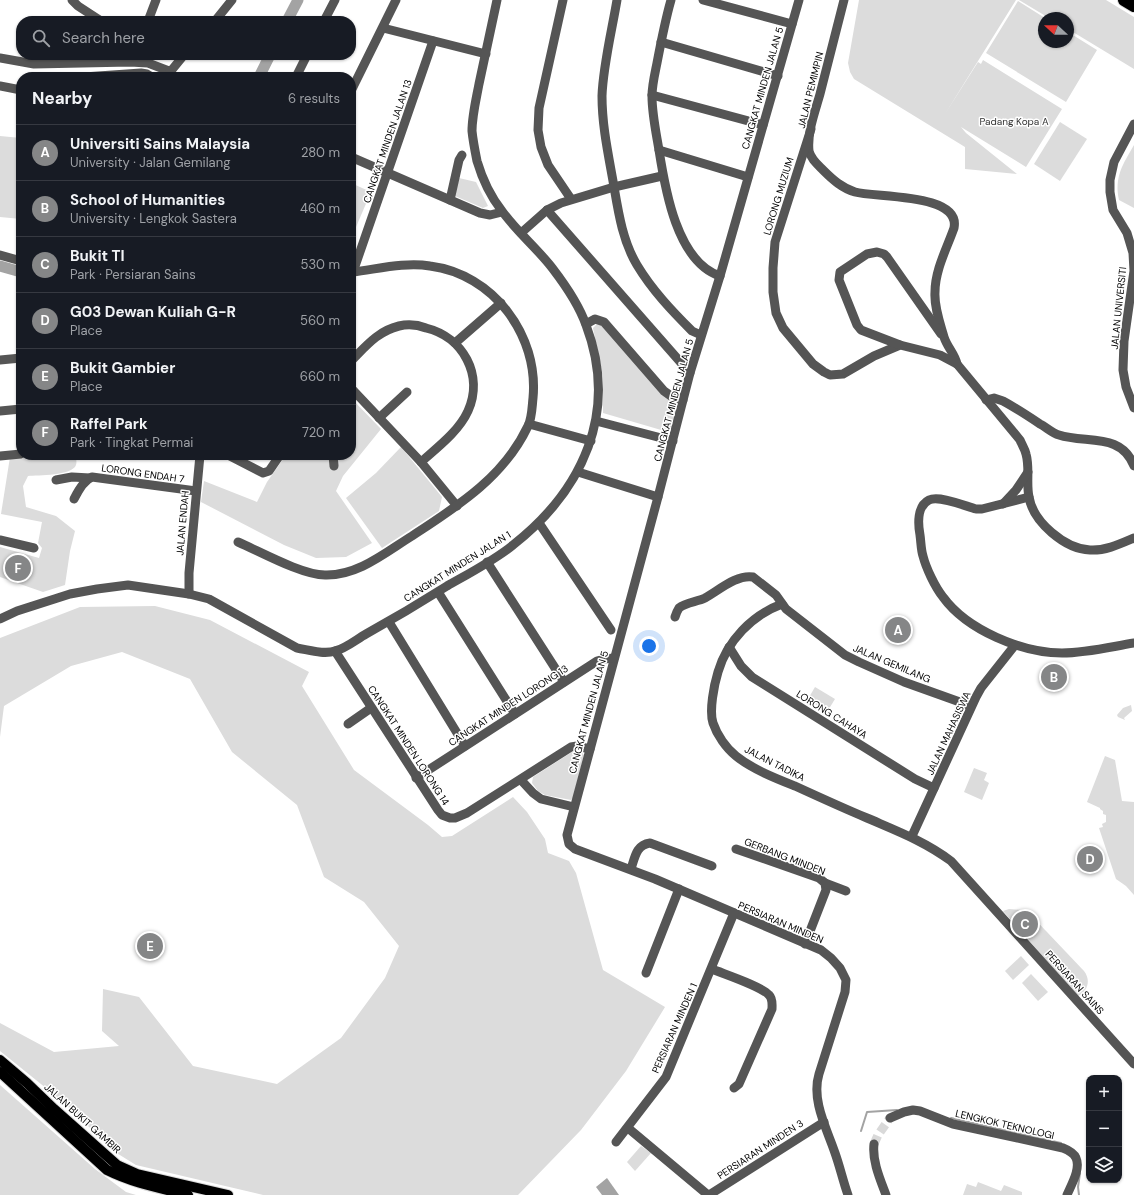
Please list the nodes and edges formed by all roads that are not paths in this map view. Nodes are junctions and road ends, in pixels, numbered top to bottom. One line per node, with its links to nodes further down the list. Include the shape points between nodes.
1 (72, 0): 15 (street)
2 (156, 0): 16 (street)
3 (232, 0): 17 (street)
4 (334, 0): 18 (street)
5 (396, 0): 20 (street)
6 (497, 0): 23 (street, CANGKAT MINDEN JALAN 1)
7 (563, 0): 47 (street, via 539,108 538,130 548,165)
8 (617, 0): 46 (street, via 602,96 605,139)
9 (671, 0): 22 (street)
10 (703, 0): 19 (street)
11 (799, 0): 19 (street, CANGKAT MINDEN JALAN 5)
12 (844, 0): 37 (street, JALAN PEMIMPIN)
13 (1124, 0): 14 (highway)
14 (1134, 6)
15 (93, 16)
16 (150, 16)
17 (219, 16)
18 (326, 16)
19 (792, 24): 30 (street, CANGKAT MINDEN JALAN 5)
20 (383, 28): 21 (street); 31 (street)
21 (433, 41): 23 (street); 43 (street, CANGKAT MINDEN JALAN 13)
22 (661, 42): 30 (street); 34 (street)
23 (486, 54): 50 (street, CANGKAT MINDEN JALAN 1, via 473,120 473,141 482,174)
24 (0, 58): 27 (street, via 34,64 148,63)
25 (180, 60): 28 (street)
26 (304, 60): 29 (street)
27 (164, 72)
28 (169, 72)
29 (298, 72)
30 (778, 76): 36 (street, CANGKAT MINDEN JALAN 5)
31 (356, 80)
32 (0, 86): 33 (street)
33 (16, 89)
34 (652, 95): 36 (street); 38 (street)
35 (1134, 124): 73 (street, JALAN UNIVERSITI, via 1114,162 1110,180 1113,210 1127,233 1133,253 1134,271 1124,341 1123,370)
36 (763, 125): 45 (street, CANGKAT MINDEN JALAN 5)
37 (811, 129): 41 (street, JALAN PEMIMPIN, via 809,151); 42 (street, LORONG MUZIUM)
38 (659, 150): 44 (street); 45 (street)
39 (462, 155): 48 (street)
40 (356, 159): 43 (street)
41 (816, 163): 42 (street); 60 (street, JALAN PEMIMPIN, via 845,189 892,197 916,198 952,214 954,228 938,273 935,290 938,316)
42 (798, 169): 62 (street, LORONG MUZIUM, via 775,242 773,292 776,313 783,328 814,364 830,375 842,374)
43 (388, 173): 48 (street); 54 (street, CANGKAT MINDEN JALAN 13)
44 (662, 176): 46 (street); 56 (street, via 676,224 688,248 709,272)
45 (748, 177): 56 (street, CANGKAT MINDEN JALAN 5)
46 (614, 187): 47 (street); 59 (street, via 623,231 638,266 678,317 692,331)
47 (572, 199): 49 (street)
48 (450, 200): 50 (street, via 486,215)
49 (547, 210): 51 (street); 68 (street)
50 (502, 212): 51 (street, CANGKAT MINDEN JALAN 1)
51 (521, 233): 58 (street, CANGKAT MINDEN JALAN 1, via 553,268)
52 (0, 255): 53 (street)
53 (16, 260)
54 (356, 262)
55 (356, 272): 57 (street, via 398,266 430,266 461,274)
56 (720, 276): 59 (street, CANGKAT MINDEN JALAN 5)
57 (501, 303): 61 (street); 78 (street, via 518,327 531,360 533,393)
58 (586, 324): 71 (street, via 595,319 604,322 664,391); 77 (street, CANGKAT MINDEN JALAN 1, via 593,347 598,381)
59 (701, 335): 68 (street, CANGKAT MINDEN JALAN 5)
60 (946, 340): 62 (street, via 887,257 881,252 871,252 840,272 839,280 858,328); 63 (street, via 944,350); 67 (street, JALAN PEMIMPIN)
61 (456, 343): 64 (street, via 430,329 400,326 374,338); 87 (street, via 469,363 472,373 472,401 456,429)
62 (900, 345): 63 (street)
63 (937, 354): 67 (street)
64 (356, 356)
65 (16, 358): 66 (street)
66 (0, 360)
67 (957, 364): 72 (street)
68 (690, 373): 71 (street, CANGKAT MINDEN JALAN 5)
69 (408, 392): 76 (street)
70 (356, 393): 76 (street)
71 (683, 400): 80 (street, CANGKAT MINDEN JALAN 5)
72 (986, 400): 89 (street, via 994,398 1004,401 1059,435 1100,440 1117,446 1129,455); 91 (street, via 1020,440 1026,452)
73 (1134, 408)
74 (16, 409): 75 (street)
75 (0, 411)
76 (379, 418): 87 (street)
77 (596, 421): 79 (street, CANGKAT MINDEN JALAN 1); 80 (street)
78 (529, 424): 79 (street); 99 (street, via 522,439 500,469)
79 (591, 441): 90 (street, CANGKAT MINDEN JALAN 1)
80 (673, 441): 95 (street, CANGKAT MINDEN JALAN 5)
81 (16, 454): 82 (street)
82 (0, 456)
83 (200, 460): 94 (street, JALAN ENDAH)
84 (237, 460): 85 (street, via 266,473)
85 (277, 460)
86 (333, 460): 88 (street)
87 (421, 462): 99 (street)
88 (334, 466)
89 (1134, 466)
90 (578, 472): 95 (street); 100 (street, CANGKAT MINDEN JALAN 1, via 561,499)
91 (1028, 472): 96 (street); 98 (street)
92 (90, 478): 93 (street, via 72,477); 94 (street, LORONG ENDAH 7); 97 (street, LORONG ENDAH 7)
93 (56, 480)
94 (196, 491): 107 (street, JALAN ENDAH)
95 (658, 497): 117 (street, CANGKAT MINDEN JALAN 5)
96 (1029, 497): 98 (street); 101 (street, via 1037,516 1046,527 1069,545 1092,550 1111,547)
97 (74, 499)
98 (1003, 504): 114 (street, via 976,509 931,499 920,510 919,527 922,556 949,605 979,628)
99 (457, 506): 103 (street, via 374,560 346,573 310,574)
100 (539, 523): 105 (street, CANGKAT MINDEN JALAN 1, via 512,546); 112 (street)
101 (1134, 538)
102 (0, 540): 104 (street)
103 (238, 542)
104 (34, 548)
105 (487, 562): 106 (street, CANGKAT MINDEN JALAN 1); 118 (street)
106 (438, 592): 111 (street, CANGKAT MINDEN JALAN 1); 121 (street)
107 (188, 594): 110 (street, CANGKAT MINDEN JALAN 1, via 128,585 70,594); 116 (street, CANGKAT MINDEN JALAN 1, via 209,599 297,648)
108 (782, 604): 109 (street, JALAN GEMILANG, via 776,595 758,580 749,577 680,607); 115 (street, JALAN TADIKA, via 758,616); 119 (street, JALAN GEMILANG, via 845,655 904,682)
109 (675, 617)
110 (0, 619)
111 (389, 622): 116 (street, CANGKAT MINDEN JALAN 1); 123 (street)
112 (611, 630)
113 (1134, 643): 114 (street, via 1062,653)
114 (1015, 645): 119 (street, JALAN MAHASISWA, via 981,688)
115 (729, 647): 127 (street, LORONG CAHAYA, via 744,670 752,677 915,779); 129 (street, JALAN TADIKA, via 717,674 712,718 724,743 735,755 779,779)
116 (335, 651): 120 (street, CANGKAT MINDEN LORONG 14)
117 (614, 658): 118 (street, CANGKAT MINDEN LORONG 13, via 597,662); 124 (street, CANGKAT MINDEN JALAN 5)
118 (564, 682): 121 (street, CANGKAT MINDEN LORONG 13)
119 (971, 706): 127 (street, JALAN MAHASISWA)
120 (371, 708): 122 (street); 125 (street, CANGKAT MINDEN LORONG 14)
121 (515, 714): 123 (street, CANGKAT MINDEN LORONG 13)
122 (348, 724)
123 (465, 746): 125 (street, CANGKAT MINDEN LORONG 13)
124 (590, 749): 126 (street, CANGKAT MINDEN LORONG 14, via 571,747); 128 (street, CANGKAT MINDEN JALAN 5)
125 (416, 778): 126 (street, CANGKAT MINDEN LORONG 14, via 442,815 455,818)
126 (520, 780): 128 (street, via 541,799)
127 (934, 788): 129 (street, JALAN MAHASISWA)
128 (574, 807): 132 (street, PERSIARAN MINDEN, via 567,835 570,846)
129 (912, 836): 141 (street, PERSIARAN SAINS, via 951,861)
130 (736, 849): 133 (street, GERBANG MINDEN, via 819,878)
131 (712, 866): 132 (street, via 650,843 638,849)
132 (631, 869): 134 (street, PERSIARAN MINDEN)
133 (826, 883): 135 (street, GERBANG MINDEN); 137 (street, GERBANG MINDEN, via 826,890)
134 (679, 889): 136 (street, PERSIARAN MINDEN); 139 (street)
135 (846, 891)
136 (734, 913): 137 (street, PERSIARAN MINDEN); 138 (street, PERSIARAN MINDEN 1)
137 (805, 944): 145 (street, PERSIARAN MINDEN, via 821,950 831,958 846,980 846,992 816,1088)
138 (712, 969): 143 (street, via 759,988 772,998 772,1009 739,1084); 146 (street, PERSIARAN MINDEN 1, via 666,1077)
139 (646, 973)
140 (0, 1060): 150 (main road, JALAN BUKIT GAMBIR, via 117,1165 137,1174)
141 (1134, 1064)
142 (0, 1072): 149 (main road, via 107,1170 137,1183)
143 (734, 1088)
144 (890, 1118): 154 (street, LENGKOK TEKNOLOGI, via 904,1112 920,1111 953,1124 1063,1148 1076,1158 1077,1167)
145 (824, 1122): 151 (street, PERSIARAN MINDEN 3); 152 (street, PERSIARAN MINDEN)
146 (628, 1128): 147 (street, PERSIARAN MINDEN 1); 151 (street)
147 (616, 1142)
148 (874, 1144): 153 (street, via 876,1166)
149 (188, 1195)
150 (228, 1195)
151 (708, 1195)
152 (848, 1195)
153 (886, 1195)
154 (1067, 1195)

